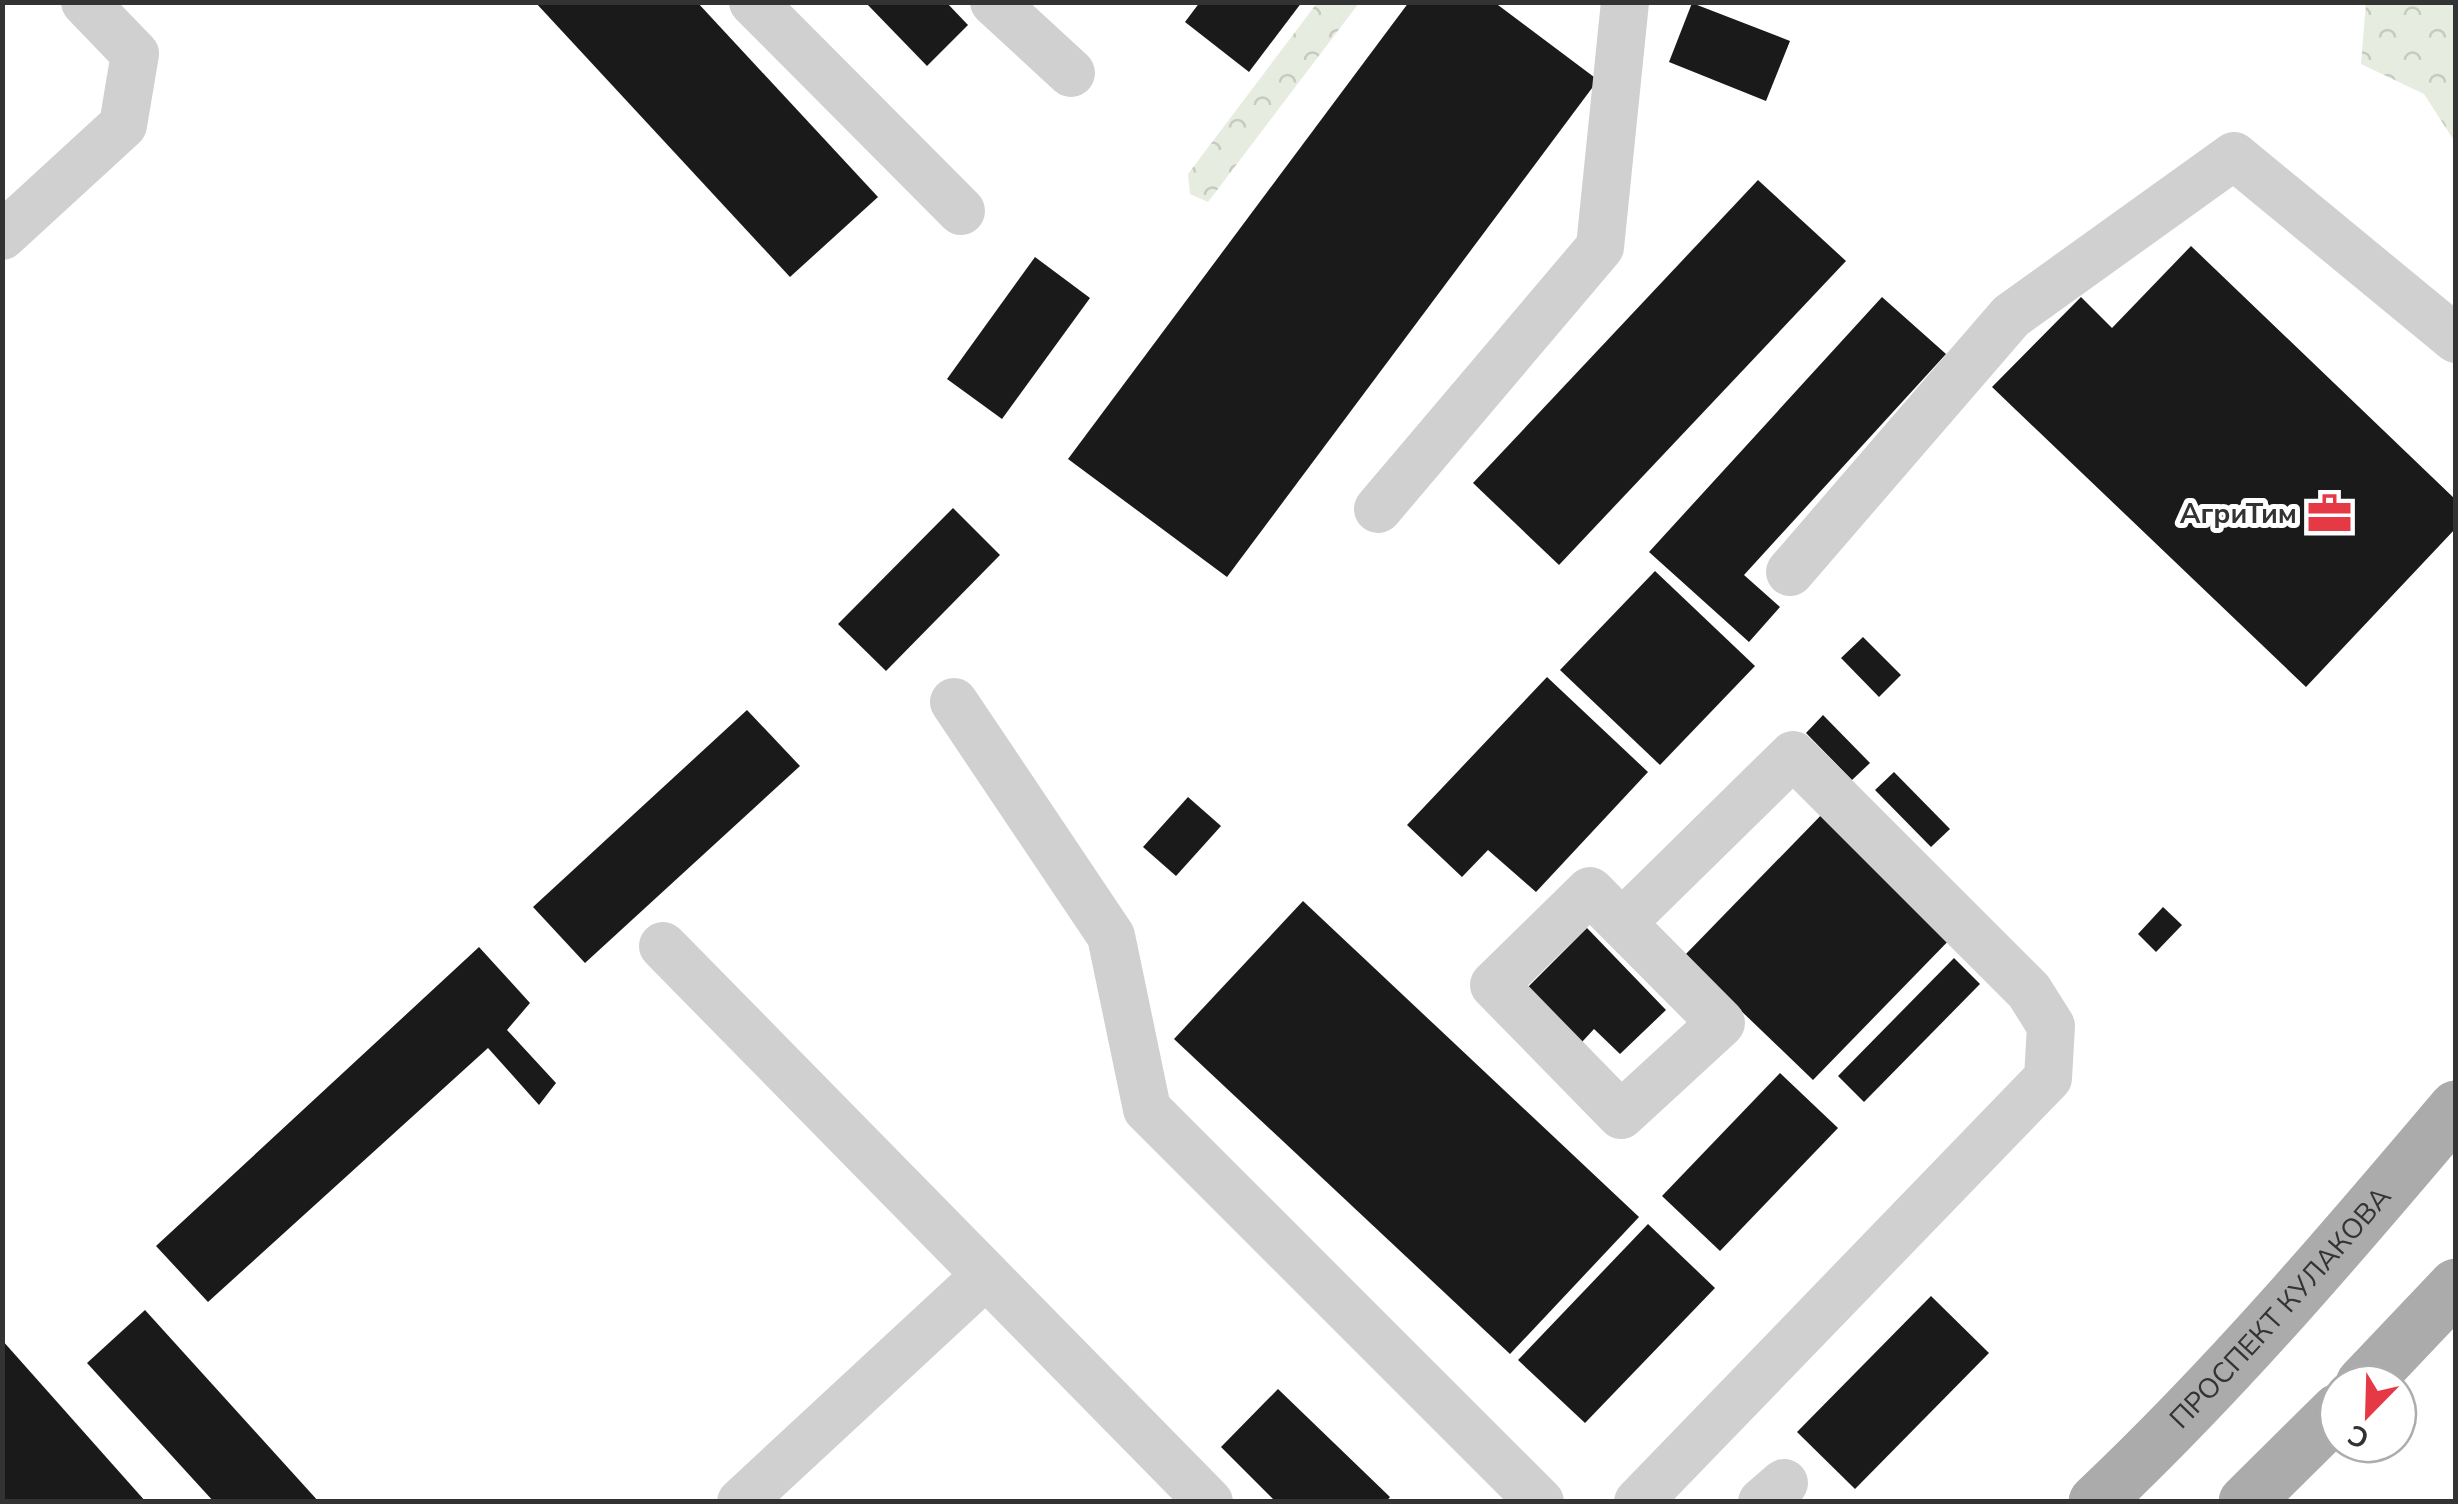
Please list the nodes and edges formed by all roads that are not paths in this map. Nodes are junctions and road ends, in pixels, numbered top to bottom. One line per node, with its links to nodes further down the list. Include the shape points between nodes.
1 (85, 2): 7 (lane, via 134,54 123,126)
2 (753, 2): 6 (lane)
3 (994, 2): 5 (lane)
4 (1625, 2): 9 (lane, via 1600,248)
5 (1071, 74)
6 (961, 211)
7 (2, 236)
8 (2456, 339): 10 (lane, via 2234,156 2011,316)
9 (1378, 509)
10 (1790, 572)
11 (954, 702): 21 (lane, via 1111,936 1147,1109)
12 (1623, 922): 12 (lane, via 1721,1023 1621,1115 1494,985 1590,892); 22 (lane, via 1793,754 2029,991 2051,1026 2048,1078)
13 (663, 946): 15 (lane)
14 (2456, 1108): 23 (main road, ПРОСПЕКТ КУЛАКОВА, via 2228,1371)
15 (986, 1274): 19 (lane); 20 (lane)
16 (2456, 1286): 17 (main road)
17 (2383, 1364)
18 (2318, 1431): 24 (main road)
19 (740, 1502)
20 (1209, 1502)
21 (1540, 1502)
22 (1638, 1502)
23 (2096, 1502)
24 (2246, 1502)

